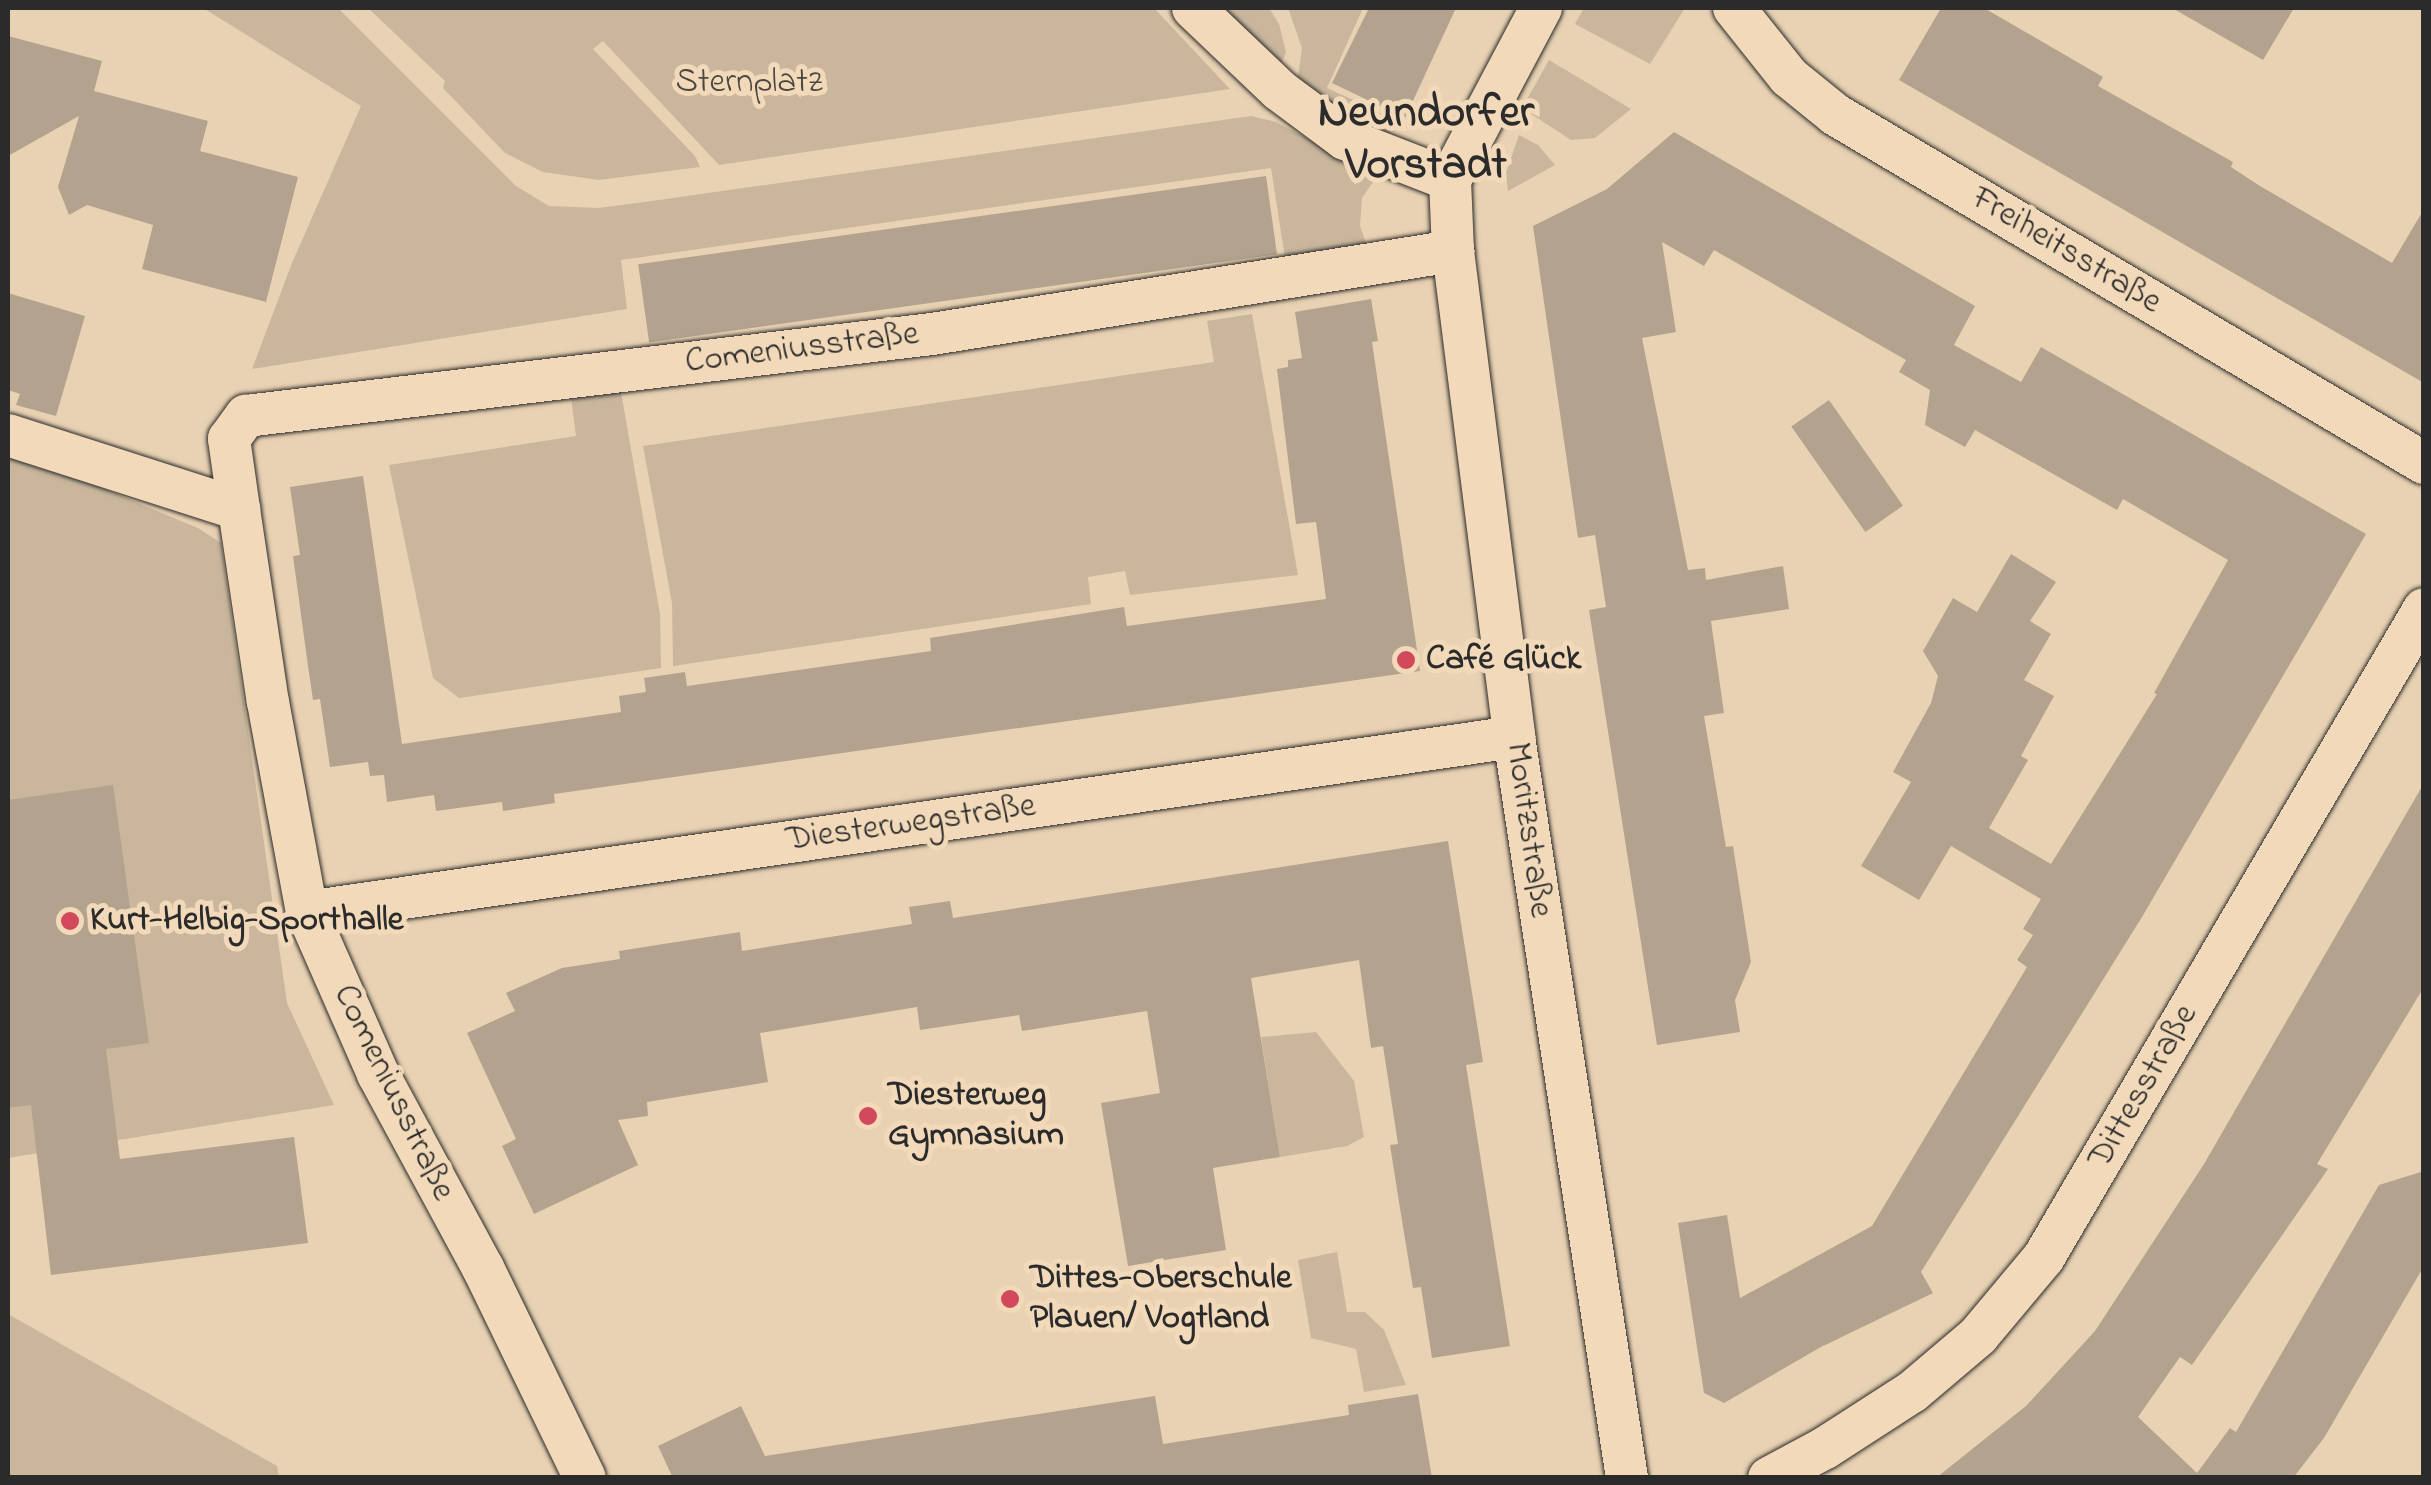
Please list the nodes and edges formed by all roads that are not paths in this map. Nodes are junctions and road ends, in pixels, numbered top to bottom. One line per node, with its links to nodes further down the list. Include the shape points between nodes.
1 (1193, 8): 4 (street, via 1279,90 1344,139)
2 (1541, 8): 4 (street)
3 (1734, 8): 7 (street, Freiheitsstraße, via 1789,77 1836,115)
4 (1450, 180): 5 (street, Moritzstraße)
5 (1453, 251): 8 (street, Comeniusstraße, via 932,334 246,416 229,439); 10 (street, Moritzstraße)
6 (8, 435): 8 (street)
7 (2424, 464)
8 (239, 508): 11 (street, Comeniusstraße)
9 (2424, 609): 14 (street, Dittesstraße, via 2044,1257 1978,1336 1912,1392)
10 (1514, 737): 11 (street, Diesterwegstraße); 13 (street, Moritzstraße)
11 (307, 912): 12 (street, Comeniusstraße, via 378,1074)
12 (585, 1478)
13 (1627, 1478)
14 (1769, 1478)

